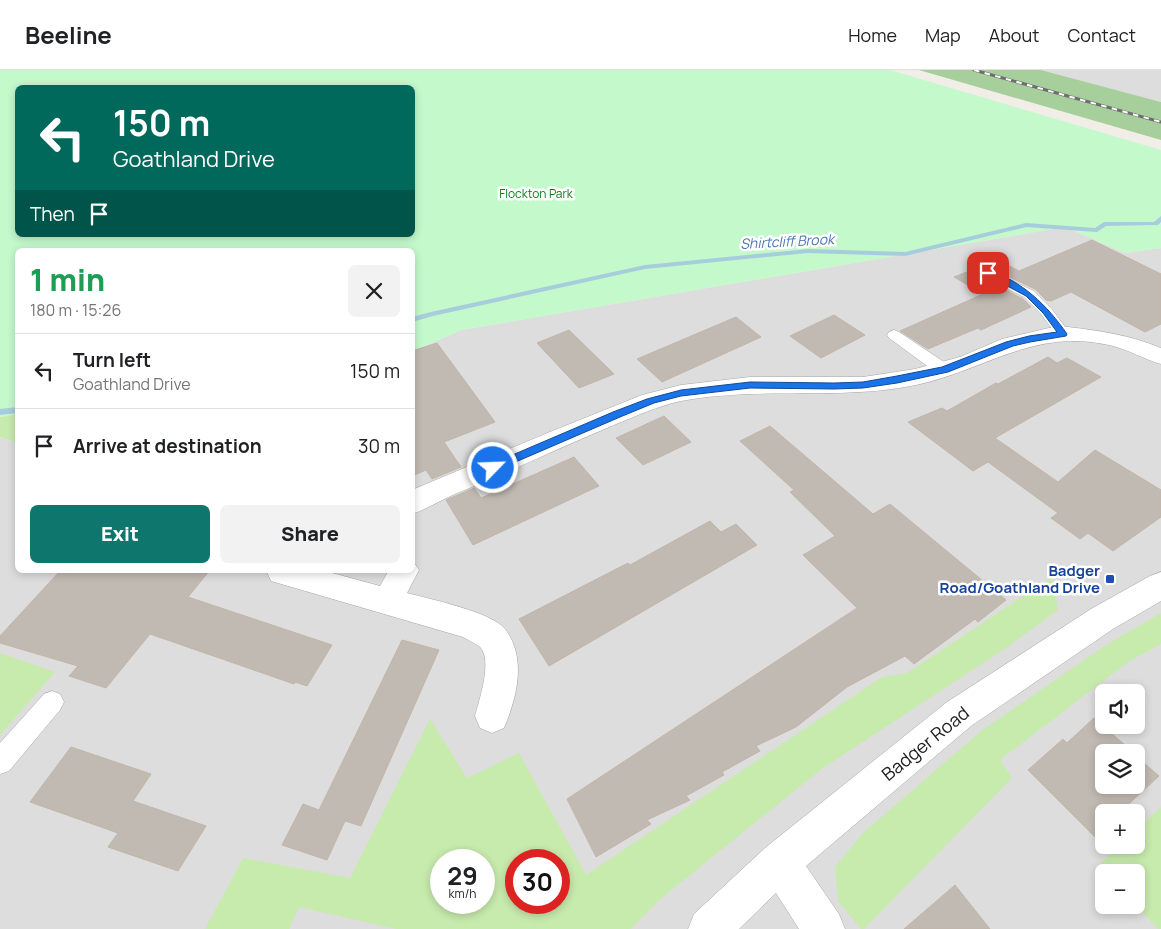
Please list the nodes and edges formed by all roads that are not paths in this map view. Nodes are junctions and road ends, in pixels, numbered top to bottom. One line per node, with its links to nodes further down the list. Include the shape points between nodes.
1 (988, 273): 2 (lane, via 1029,294)
2 (1063, 334): 4 (street, via 1110,338); 5 (street, via 1010,344)
3 (894, 335): 5 (lane)
4 (1161, 357)
5 (944, 370): 6 (street, via 863,385 750,385 681,393 651,401 554,440)
6 (415, 501)
7 (286, 573): 10 (street)
8 (402, 573): 10 (street)
9 (1161, 585): 14 (street, Badger Road, via 1102,619 958,714)
10 (388, 601): 12 (street, via 471,624 494,638 502,659 500,689)
11 (52, 702): 13 (lane)
12 (492, 716)
13 (0, 762)
14 (779, 862): 15 (street, Badger Road); 16 (street)
15 (709, 929)
16 (824, 929)

